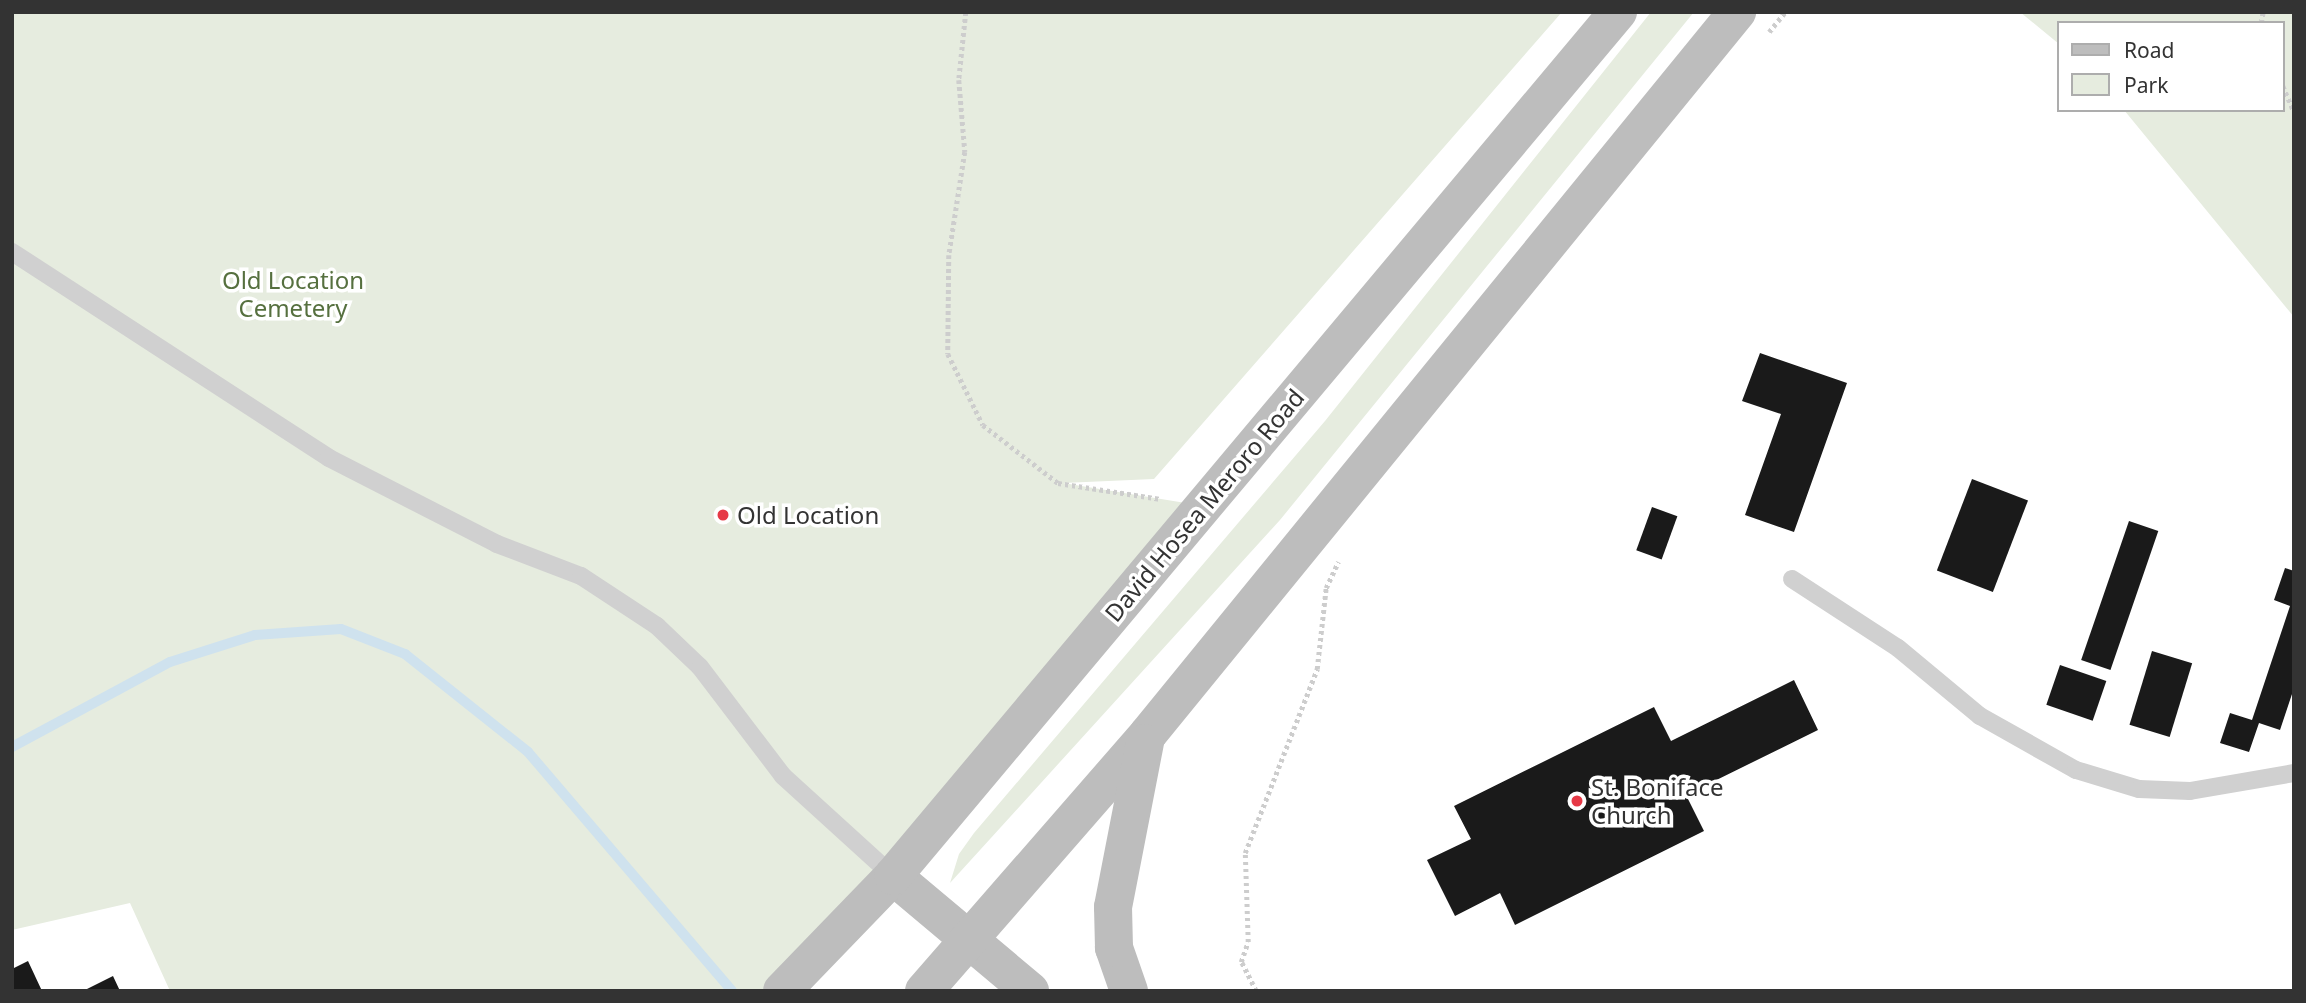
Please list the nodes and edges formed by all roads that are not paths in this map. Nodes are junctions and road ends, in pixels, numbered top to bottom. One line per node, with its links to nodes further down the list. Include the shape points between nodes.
1 (1618, 12): 7 (main road, David Hosea Meroro Road)
2 (1737, 12): 5 (main road)
3 (12, 252): 7 (lane, via 329,458 497,544 581,576 657,626 700,667 783,776)
4 (1792, 579): 6 (lane, via 1898,648 1980,716 2076,770 2139,789 2190,791)
5 (1148, 734): 8 (main road); 12 (main road, via 1124,826 1113,907 1114,948)
6 (2294, 774)
7 (893, 876): 8 (main road); 9 (main road, David Hosea Meroro Road)
8 (970, 940): 10 (main road); 11 (main road)
9 (782, 991)
10 (923, 991)
11 (1030, 991)
12 (1129, 991)

